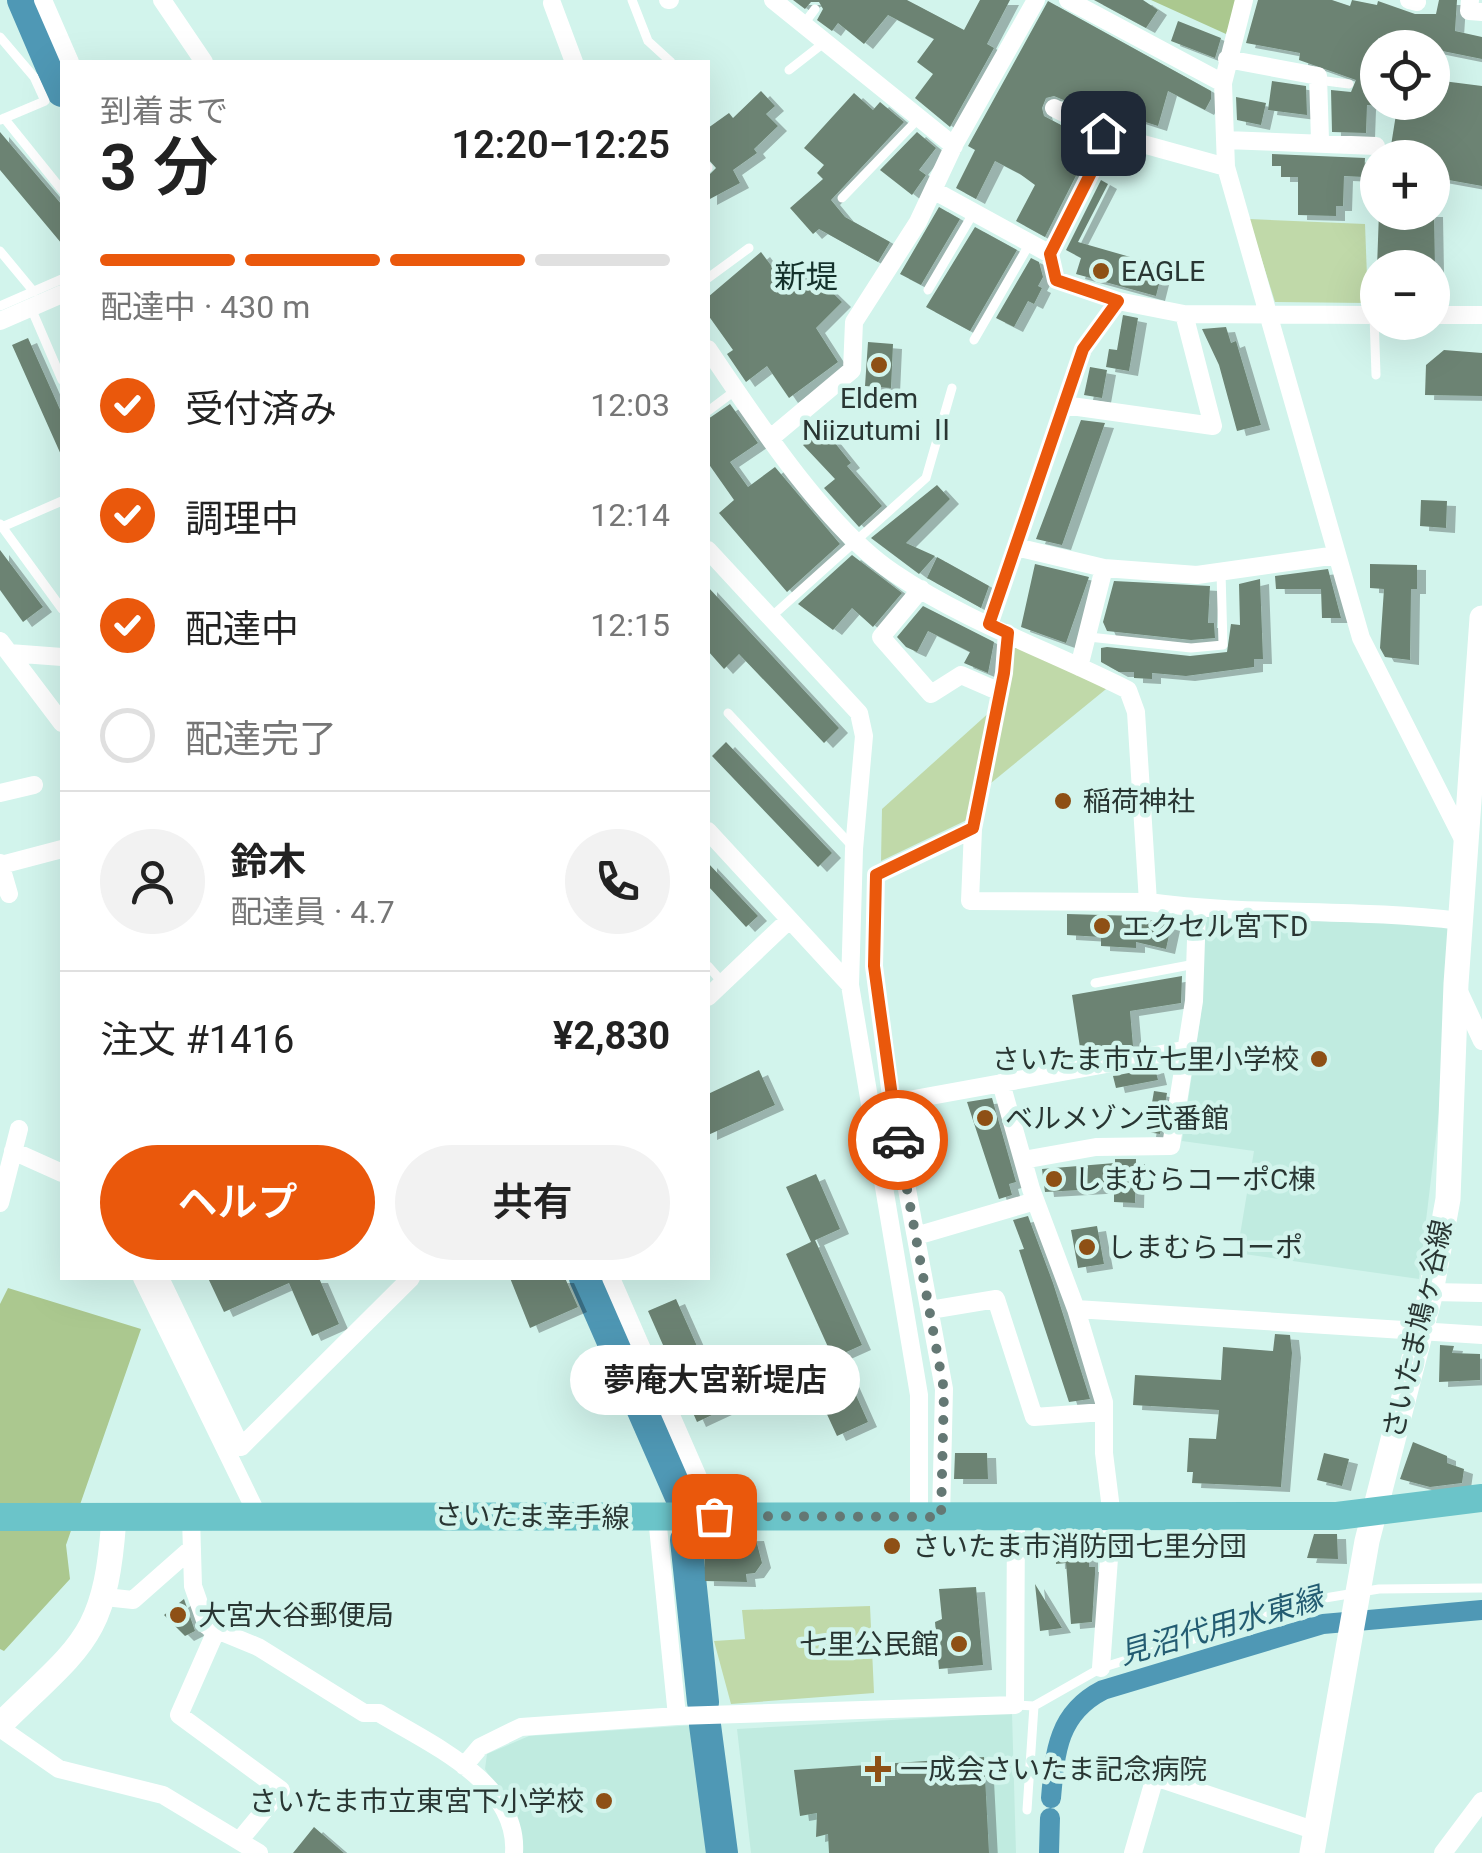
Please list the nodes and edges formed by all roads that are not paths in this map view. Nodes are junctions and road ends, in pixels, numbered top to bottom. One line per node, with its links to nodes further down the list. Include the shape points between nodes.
1 (43, 0): 14 (street)
2 (162, 0): 15 (street)
3 (632, 0): 17 (lane, via 648,41)
4 (772, 0): 12 (street, via 809,17)
5 (1036, 0): 29 (street)
6 (1068, 0): 20 (street)
7 (1244, 0): 13 (street)
8 (1470, 0): 10 (street, via 1469,11)
9 (553, 1): 16 (street)
10 (1482, 12)
11 (0, 37): 24 (lane, via 45,101)
12 (824, 42): 18 (lane); 23 (street)
13 (1228, 59): 19 (street); 20 (street)
14 (69, 60)
15 (203, 60)
16 (573, 60)
17 (668, 60)
18 (789, 70)
19 (1318, 80): 21 (lane); 27 (street)
20 (1223, 83): 26 (street)
21 (1348, 84)
22 (1054, 108): 25 (street)
23 (920, 118): 29 (street); 33 (lane)
24 (2, 119): 31 (lane)
25 (1110, 135): 30 (street); 38 (street)
26 (1225, 140): 27 (street); 30 (street)
27 (1320, 140): 28 (street)
28 (1360, 144)
29 (954, 146): 32 (street)
30 (1226, 167): 47 (street)
31 (60, 188)
32 (933, 190): 34 (street); 61 (street, via 854,322 852,370)
33 (842, 198)
34 (974, 212): 35 (street); 41 (lane)
35 (1030, 243): 38 (street); 52 (lane)
36 (750, 248): 39 (lane)
37 (0, 251): 43 (lane)
38 (1050, 254): 44 (street, via 1056,280)
39 (710, 277)
40 (60, 280): 43 (lane)
41 (928, 290)
42 (60, 294): 43 (street)
43 (32, 300): 45 (lane); 51 (street); 55 (lane)
44 (1118, 301): 46 (street); 59 (street, via 1083,349)
45 (0, 306)
46 (1184, 314): 47 (street); 59 (street, via 1213,426)
47 (1268, 314): 48 (street); 67 (street)
48 (1360, 315)
49 (1450, 315): 50 (street)
50 (1482, 315)
51 (0, 322)
52 (974, 340)
53 (1376, 340): 56 (lane)
54 (710, 352): 58 (street)
55 (60, 375)
56 (1376, 375)
57 (952, 388): 64 (lane, via 926,478)
58 (736, 390): 60 (lane); 61 (street)
59 (1064, 405): 65 (street)
60 (710, 410)
61 (772, 437): 64 (street)
62 (60, 502): 63 (lane)
63 (1, 526): 71 (lane)
64 (854, 538): 70 (street); 72 (lane)
65 (1016, 547): 68 (street); 74 (street)
66 (710, 552): 72 (street)
67 (1337, 555): 69 (street); 87 (street, via 1361,638)
68 (1104, 568): 69 (street); 76 (street)
69 (1221, 572): 76 (lane, via 1223,645)
70 (922, 589): 74 (street); 80 (street, via 880,637 931,694 962,676)
71 (60, 606)
72 (771, 618): 88 (street, via 859,714 864,736)
73 (1482, 618): 87 (main road, さいたま鳩ヶ谷線)
74 (989, 624): 75 (street)
75 (1008, 633): 79 (street); 80 (street)
76 (1089, 638): 79 (street)
77 (4, 647): 78 (street); 82 (street)
78 (60, 657)
79 (1079, 666): 92 (street, via 1128,690 1136,712)
80 (1000, 692): 85 (street)
81 (728, 713): 88 (lane)
82 (60, 720)
83 (34, 784): 84 (street)
84 (0, 793)
85 (973, 828): 92 (street, via 970,901); 106 (street, via 876,875 874,966)
86 (710, 834): 94 (street)
87 (1465, 843): 95 (main road, さいたま鳩ヶ谷線)
88 (854, 848): 101 (street)
89 (60, 850): 90 (street)
90 (0, 864): 91 (street)
91 (9, 894)
92 (1148, 902): 93 (street)
93 (1197, 909): 95 (street); 96 (street)
94 (789, 920): 98 (street); 101 (street)
95 (1460, 921): 100 (main road, さいたま鳩ヶ谷線)
96 (1196, 964): 99 (lane); 104 (street)
97 (710, 968): 98 (lane)
98 (723, 982): 102 (street)
99 (1095, 983)
100 (1456, 984): 103 (street); 118 (main road, さいたま鳩ヶ谷線, via 1448,1199)
101 (850, 985): 132 (street, via 919,1395)
102 (710, 995)
103 (1482, 1041)
104 (1189, 1050): 105 (street); 109 (street, via 1171,1146 1096,1147)
105 (1001, 1083): 106 (street); 109 (street)
106 (892, 1102): 113 (street)
107 (18, 1129): 108 (street)
108 (13, 1151): 110 (street); 112 (street)
109 (1023, 1160): 111 (street)
110 (60, 1172)
111 (1036, 1200): 113 (street); 120 (street)
112 (0, 1203)
113 (916, 1236): 121 (street)
114 (143, 1280): 127 (street)
115 (161, 1280): 116 (street, via 241,1447)
116 (409, 1280)
117 (612, 1280): 128 (street)
118 (1431, 1292): 119 (street); 122 (main road, さいたま鳩ヶ谷線)
119 (1482, 1292)
120 (1076, 1308): 122 (street); 124 (street)
121 (930, 1310): 124 (street, via 996,1299 1034,1418); 132 (street, via 944,1390)
122 (1420, 1331): 123 (street); 126 (main road, さいたま鳩ヶ谷線)
123 (1482, 1335)
124 (1104, 1412): 134 (street)
125 (1482, 1498): 126 (main road, さいたま幸手線)
126 (1373, 1513): 134 (main road, さいたま幸手線); 138 (main road, さいたま鳩ヶ谷線)
127 (258, 1516): 131 (main road, さいたま幸手線); 135 (main road, さいたま幸手線)
128 (714, 1516): 132 (main road, さいたま幸手線); 135 (main road, さいたま幸手線)
129 (0, 1517): 130 (main road, さいたま幸手線)
130 (114, 1517): 131 (main road, さいたま幸手線); 139 (main road)
131 (191, 1517): 136 (street)
132 (930, 1517): 133 (main road, さいたま幸手線)
133 (1016, 1517): 134 (main road, さいたま幸手線); 142 (street)
134 (1112, 1517): 141 (street)
135 (657, 1518): 143 (street)
136 (192, 1548): 139 (street, via 134,1600); 140 (street, via 198,1609)
137 (1482, 1588): 138 (lane)
138 (1357, 1595): 141 (lane); 149 (main road, さいたま鳩ヶ谷線)
139 (106, 1596): 144 (main road, via 84,1642)
140 (216, 1630): 145 (street, via 258,1647 364,1713 379,1713); 148 (street, via 178,1716 280,1790)
141 (1102, 1668): 142 (lane)
142 (1024, 1706): 143 (street); 147 (lane)
143 (678, 1716): 145 (street, via 520,1728 480,1747)
144 (1, 1723): 148 (street, via 59,1769 162,1795)
145 (464, 1766): 151 (street, via 502,1810)
146 (1482, 1801): 153 (street)
147 (1027, 1810)
148 (239, 1841): 150 (street)
149 (1314, 1842): 152 (street, via 1155,1778)
150 (260, 1853)
151 (514, 1853)
152 (1133, 1853)
153 (1444, 1853)

